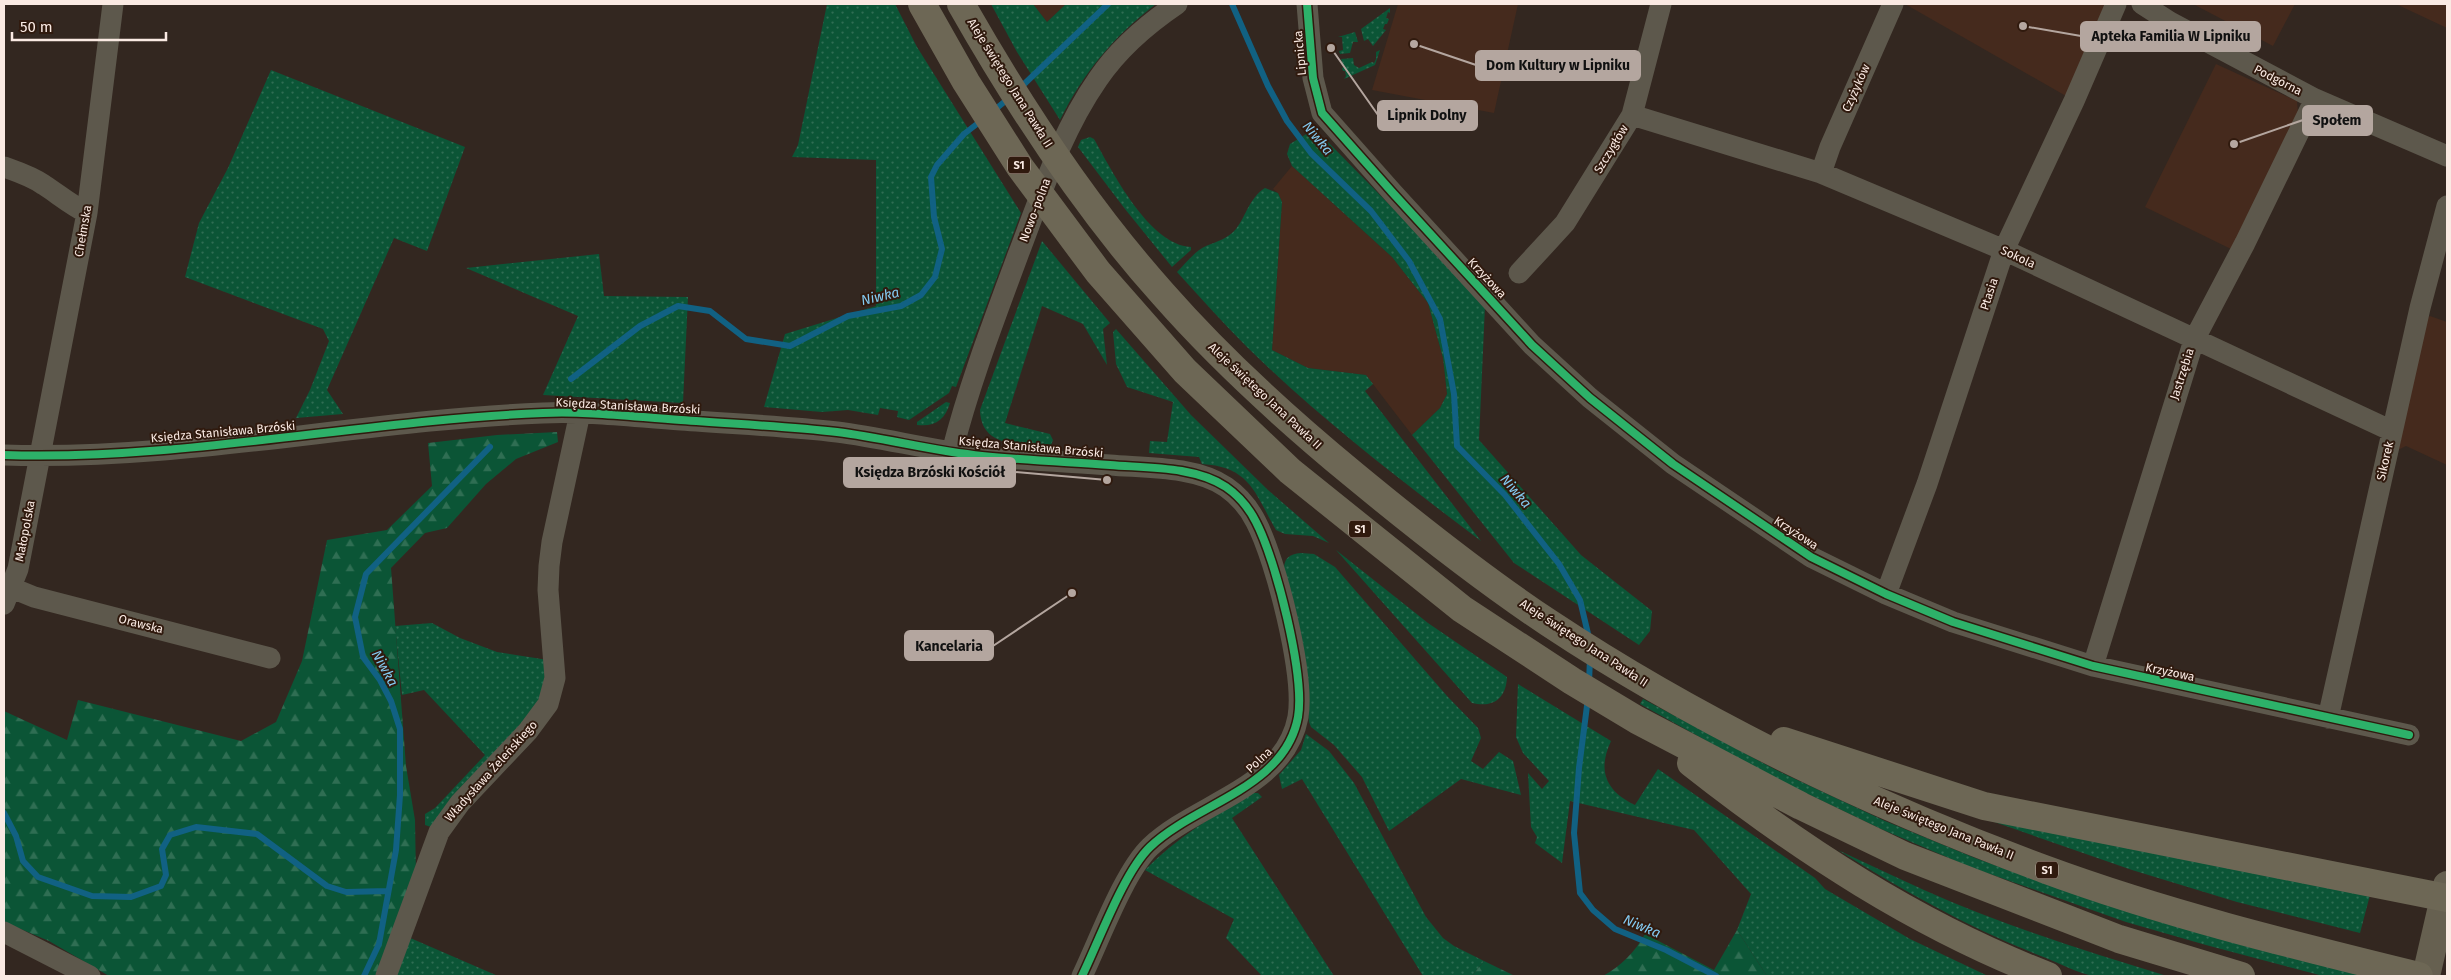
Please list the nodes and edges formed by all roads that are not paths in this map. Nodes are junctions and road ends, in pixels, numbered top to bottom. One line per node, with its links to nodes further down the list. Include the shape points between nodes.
1 (113, 4): 17 (street, Chełmska)
2 (922, 4): 32 (highway, S1, via 966,82 1031,183 1098,272 1192,378 1290,471 1397,559 1462,609)
3 (961, 4): 31 (highway, Aleje świętego Jana Pawła II / S1, via 994,63 1091,207 1160,292 1210,345 1314,442 1419,529 1548,622)
4 (1177, 4): 23 (street, Nowo-polna, via 1142,29 1114,57 1071,124 1047,177 1005,289 965,400)
5 (1307, 4): 11 (street, Lipnicka)
6 (1661, 4): 12 (street, Szczygłów)
7 (1893, 4): 15 (street, Czyżyków)
8 (2116, 4): 18 (street, Ptasia)
9 (2142, 4): 10 (street, Podgórna)
10 (2315, 99): 13 (street, Podgórna); 20 (street, Jastrzębia)
11 (1317, 100): 27 (street, Krzyżowa, via 1330,123 1532,345 1590,398 1674,464 1811,556)
12 (1632, 115): 15 (street, Sokola); 19 (street, Szczygłów, via 1565,223)
13 (2447, 156)
14 (4, 167): 17 (street, via 24,174)
15 (1821, 173): 18 (street, Sokola)
16 (2447, 206): 22 (street, Sikorek)
17 (87, 213): 25 (street, Chełmska)
18 (2004, 250): 20 (street, Sokola); 27 (street, Ptasia, via 1927,484)
19 (1519, 273)
20 (2194, 340): 22 (street, Sokola); 30 (street, Jastrzębia)
21 (580, 413): 23 (street, Księdza Stanisława Brzóski, via 839,433); 25 (street, Księdza Stanisława Brzóski, via 502,415 229,444); 38 (street, Władysława Żeleńskiego, via 549,566 555,665 553,690 545,710 528,732 460,803 439,832)
22 (2392, 431): 33 (street, Sikorek)
23 (952, 452): 26 (street, Księdza Stanisława Brzóski, via 1186,473 1212,480)
24 (4, 456): 25 (street, Księdza Stanisława Brzóski)
25 (40, 457): 28 (street, Małopolska, via 18,569)
26 (1242, 501): 39 (street, Polna, via 1267,547 1286,616 1300,698 1294,732 1284,751 1260,776 1186,820 1147,849 1130,874)
27 (1886, 594): 30 (street, Krzyżowa, via 1953,622)
28 (8, 596): 29 (street, Orawska, via 34,597)
29 (270, 658)
30 (2093, 666): 33 (street, Krzyżowa)
31 (1695, 711): 35 (highway, via 1984,806); 42 (highway, Aleje świętego Jana Pawła II / S1, via 1819,775 1936,827 2046,870 2230,928)
32 (1626, 714): 40 (highway, via 1804,847 1877,893 1980,948); 41 (highway, S1, via 1904,856 2119,939)
33 (2328, 718): 34 (street, Krzyżowa)
34 (2409, 734)
35 (2446, 894): 43 (main road)
36 (4, 932): 37 (street)
37 (90, 976)
38 (386, 976)
39 (1082, 976)
40 (2048, 976)
41 (2241, 976)
42 (2419, 976)
43 (2426, 976)

